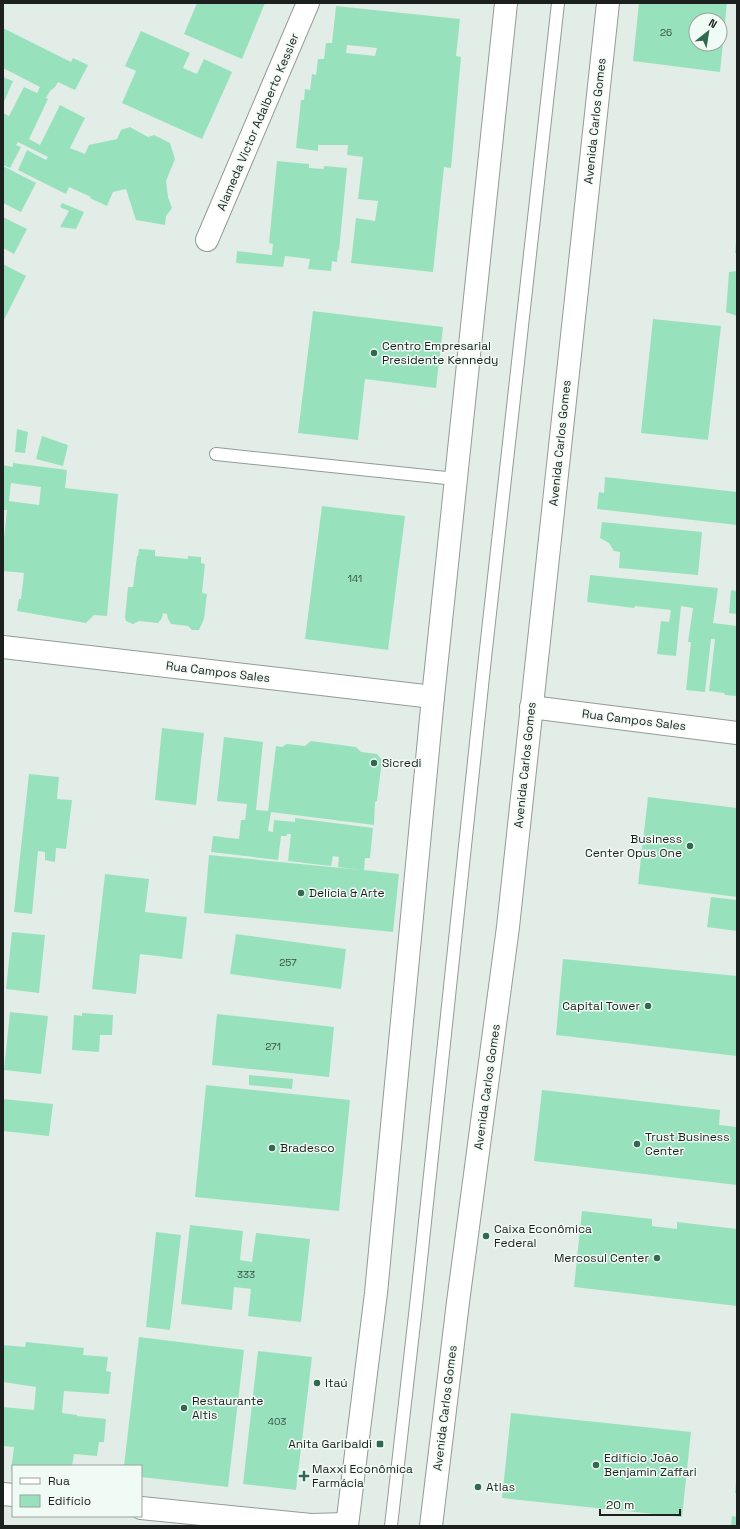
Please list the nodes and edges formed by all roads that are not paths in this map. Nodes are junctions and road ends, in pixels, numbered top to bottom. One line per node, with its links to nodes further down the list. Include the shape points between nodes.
1 (308, 3): 5 (main road, Alameda Victor Adalberto Kessler)
2 (506, 3): 7 (main road)
3 (558, 3): 14 (lane)
4 (608, 3): 10 (main road, Avenida Carlos Gomes)
5 (207, 240)
6 (216, 454): 7 (lane)
7 (456, 479): 9 (main road)
8 (3, 647): 9 (main road, Rua Campos Sales)
9 (433, 697): 13 (main road, via 376,1293)
10 (531, 707): 11 (main road, Rua Campos Sales); 15 (main road, Avenida Carlos Gomes, via 508,927)
11 (737, 733)
12 (142, 1508): 13 (main road, via 311,1525)
13 (347, 1525)
14 (391, 1526)
15 (431, 1526)

